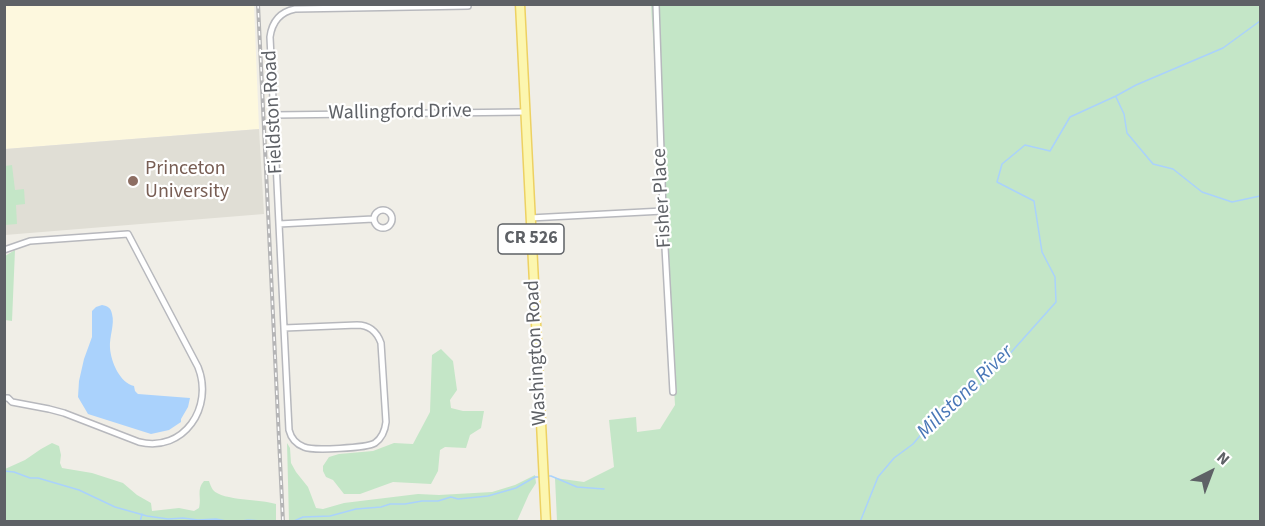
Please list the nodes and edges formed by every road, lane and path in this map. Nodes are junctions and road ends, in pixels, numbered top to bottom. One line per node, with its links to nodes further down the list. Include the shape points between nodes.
1 (520, 4): 5 (main road, Washington Road / CR 526)
2 (656, 4): 7 (street, Fisher Place)
3 (414, 6): 4 (street, Fieldston Road); 6 (street, Fieldston Road, via 295,9 280,16 270,37)
4 (468, 6)
5 (525, 112): 6 (street, Wallingford Drive); 8 (main road, Washington Road / CR 526)
6 (274, 115): 10 (street, Fieldston Road)
7 (663, 211): 8 (street); 13 (street, Fisher Place)
8 (530, 218): 17 (main road, Washington Road / CR 526)
9 (373, 219): 10 (street)
10 (279, 224): 12 (street, Fieldston Road)
11 (4, 250): 15 (street, via 30,241 128,234 201,373 203,386 200,409 191,424 180,436 159,444 139,442 64,413)
12 (284, 328): 12 (street, Fieldston Road, via 289,430 293,440 311,449 376,442 386,422 381,343 376,333 362,325)
13 (673, 392)
14 (4, 398): 15 (street)
15 (12, 402): 16 (street)
16 (4, 405)
17 (546, 522)

